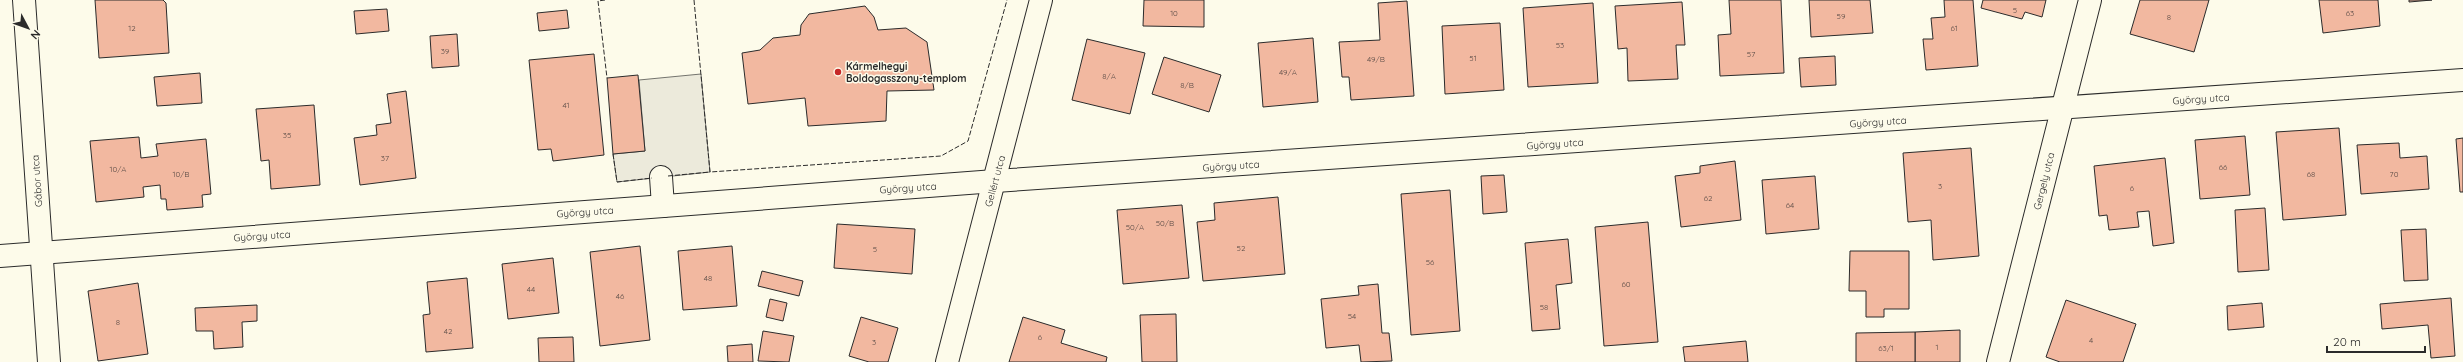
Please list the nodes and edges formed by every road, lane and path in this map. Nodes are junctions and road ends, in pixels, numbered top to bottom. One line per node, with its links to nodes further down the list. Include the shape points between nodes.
1 (24, 0): 9 (street, Gábor utca)
2 (1041, 0): 7 (street, Gellért utca)
3 (2090, 0): 5 (street, Gergely utca)
4 (2463, 80): 5 (street, György utca)
5 (2061, 109): 7 (street, György utca); 13 (street, Gergely utca)
6 (661, 177): 8 (street)
7 (995, 181): 8 (street, György utca); 12 (street, Gellért utca)
8 (663, 206): 9 (street, György utca)
9 (42, 253): 10 (street, György utca); 11 (street, Gábor utca)
10 (0, 256)
11 (49, 362)
12 (947, 362)
13 (1998, 362)

